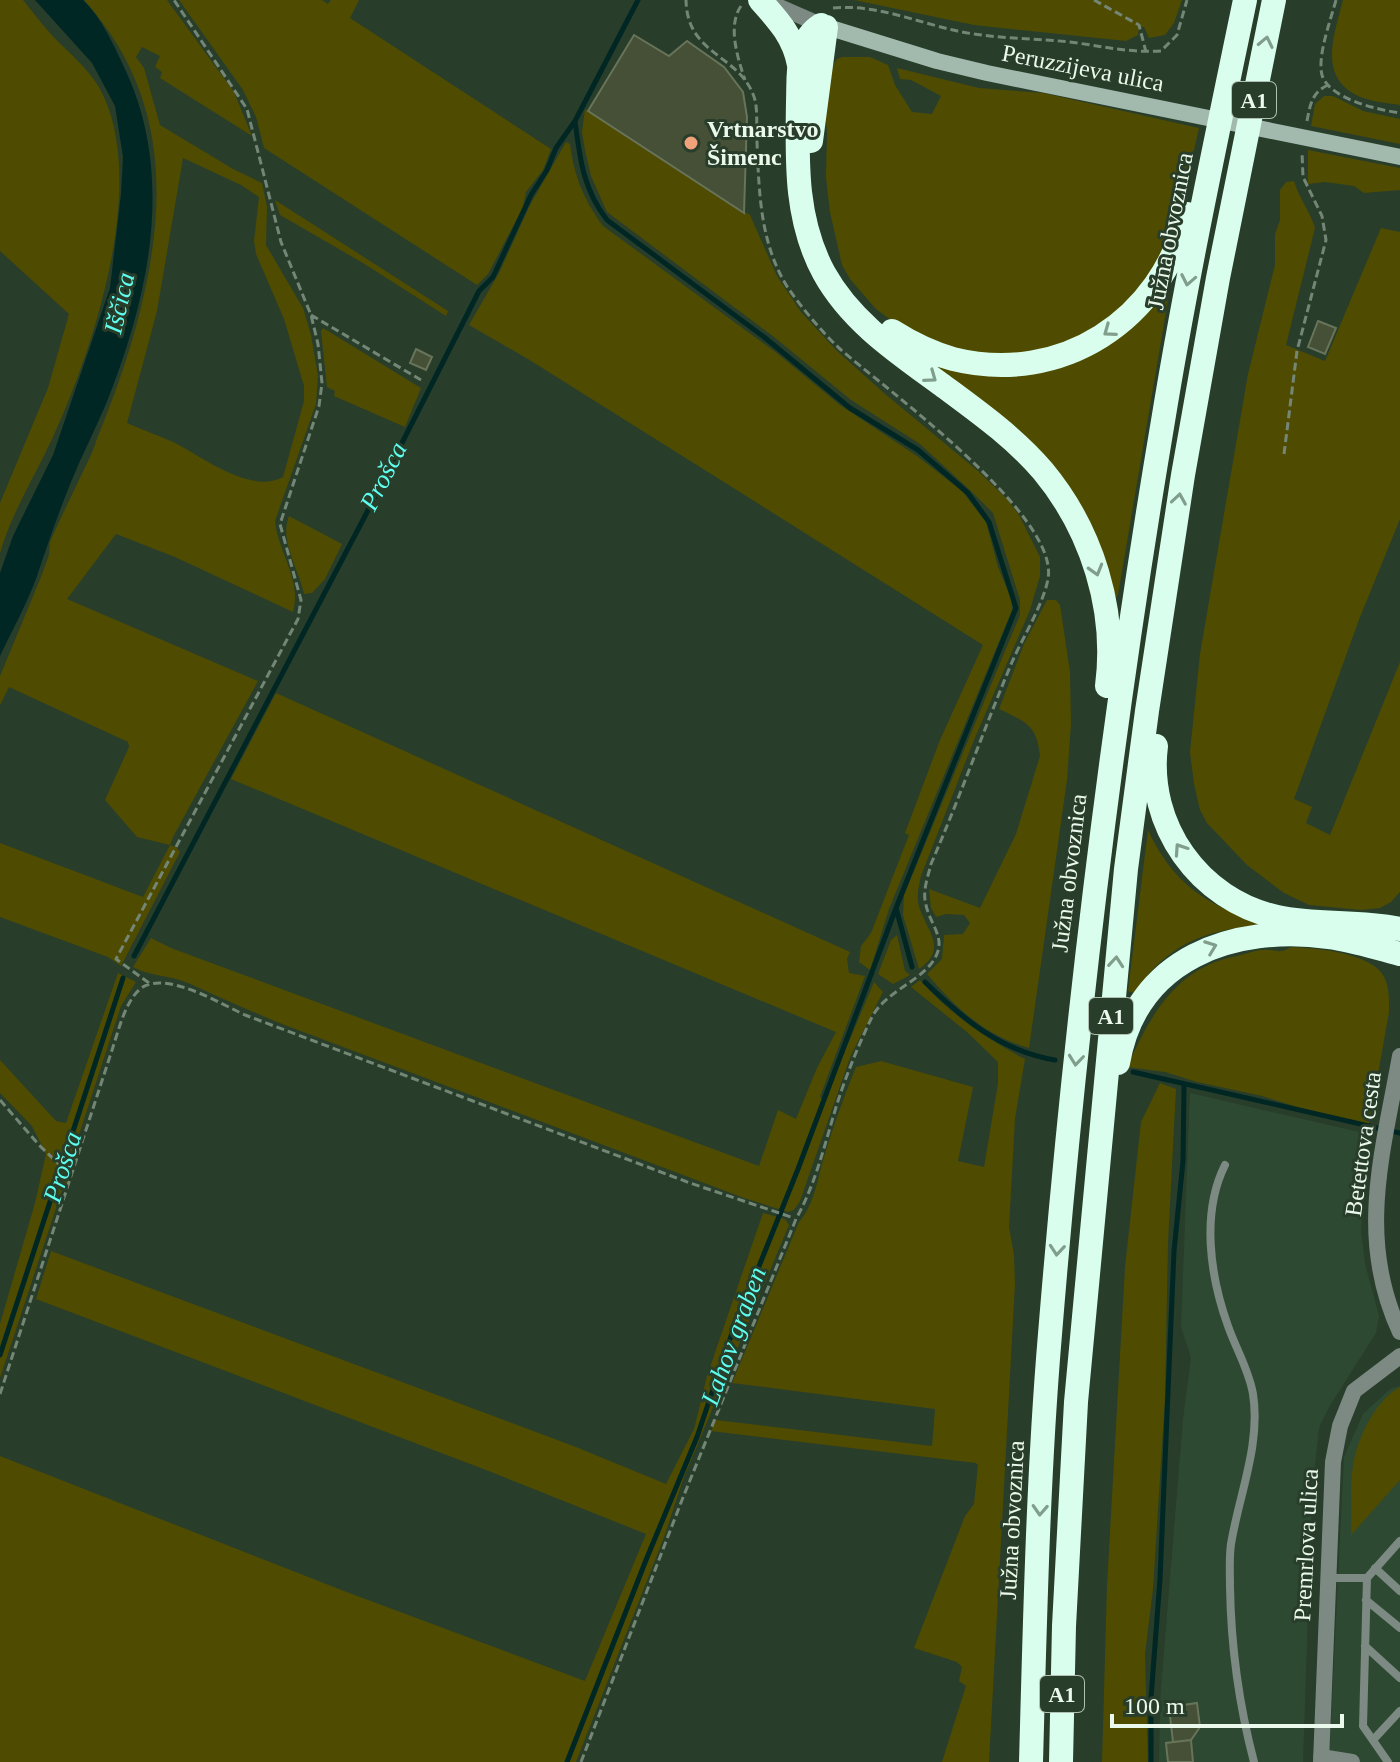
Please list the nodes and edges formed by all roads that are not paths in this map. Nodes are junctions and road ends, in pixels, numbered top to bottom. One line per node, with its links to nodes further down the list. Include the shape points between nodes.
1 (762, 0): 4 (street, Peruzzijeva ulica); 5 (highway, via 786,29)
2 (1245, 0): 7 (highway, Južna obvoznica / A1)
3 (1274, 0): 8 (highway, A1, one-way to 3, via 1203,356)
4 (826, 20): 5 (highway, via 807,38); 6 (main road, Peruzzijeva ulica, via 937,61); 7 (highway, one-way to 4, via 1193,190 1162,278 1104,335 1032,363 983,364 934,353 869,312 843,280 821,236 810,157)
5 (800, 66): 9 (highway, one-way to 9, via 799,192 809,239 826,276 874,333 1028,455 1083,533 1099,578 1109,638 1100,748)
6 (1400, 157)
7 (1208, 176): 9 (highway, Južna obvoznica / A1, one-way to 9, via 1165,405)
8 (1158, 632): 11 (highway, one-way to 8, via 1274,916 1223,894 1185,857 1164,820 1155,775 1163,691); 18 (highway, A1, one-way to 8, via 1117,949)
9 (1107, 788): 31 (highway, Južna obvoznica / A1, one-way to 31, via 1049,1337)
10 (1400, 915): 11 (highway)
11 (1388, 928)
12 (1400, 954): 18 (highway, one-way to 12, via 1092,1338 1120,1054 1128,1027 1149,993 1200,951 1250,937 1331,937)
13 (1400, 1056): 14 (street, Betettova cesta)
14 (1393, 1115): 16 (street, Betettova cesta, via 1376,1192 1375,1237 1378,1267)
15 (1225, 1165): 33 (lane, via 1212,1197 1212,1258 1255,1415 1230,1548 1230,1621)
16 (1400, 1332)
17 (1400, 1356): 21 (street, Premrlova ulica, via 1354,1391 1340,1426 1333,1462)
18 (1076, 1402): 32 (highway, A1)
19 (1398, 1547): 20 (lane)
20 (1375, 1568): 22 (lane); 23 (lane)
21 (1328, 1578): 22 (lane); 30 (street, Premrlova ulica)
22 (1367, 1578): 24 (lane)
23 (1400, 1591)
24 (1366, 1600): 25 (lane); 26 (lane)
25 (1400, 1628)
26 (1365, 1646): 27 (lane); 29 (lane, via 1363,1726)
27 (1400, 1678)
28 (1400, 1711): 29 (lane)
29 (1373, 1740): 35 (lane)
30 (1321, 1760): 34 (street)
31 (1031, 1762)
32 (1061, 1762)
33 (1254, 1762)
34 (1352, 1762)
35 (1388, 1762)

